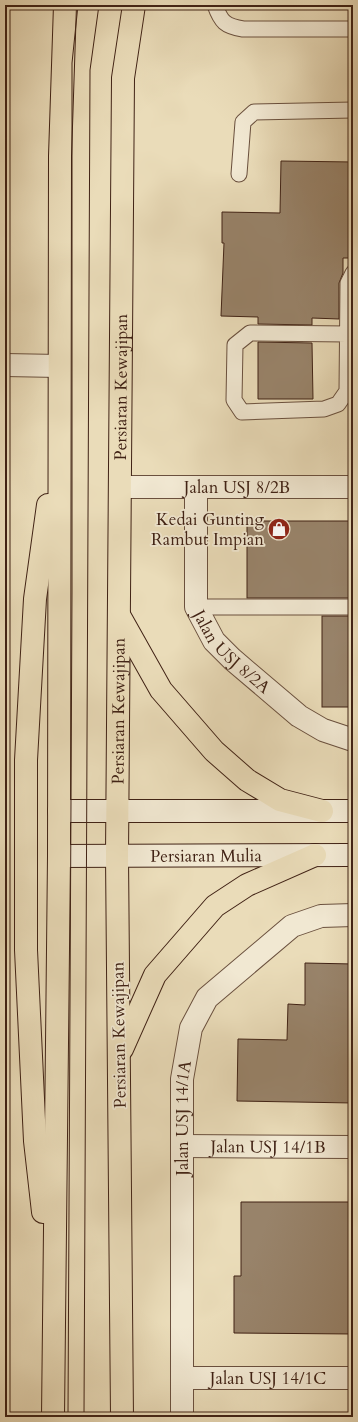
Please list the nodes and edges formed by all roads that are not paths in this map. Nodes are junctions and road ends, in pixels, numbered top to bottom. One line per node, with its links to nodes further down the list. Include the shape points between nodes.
1 (65, 5): 10 (main road, via 60,156)
2 (134, 5): 12 (main road, Persiaran Kewajipan, via 123,78)
3 (215, 5): 4 (lane, via 219,16 229,27)
4 (353, 29)
5 (353, 110): 6 (lane, via 254,112 243,122)
6 (239, 174)
7 (353, 274): 8 (lane, via 348,283)
8 (350, 334): 8 (lane, via 250,333 235,345 234,400 242,412 324,409 338,404 346,391)
9 (5, 365): 10 (street)
10 (59, 366): 11 (main road)
11 (59, 422): 19 (main road); 31 (main road, via 35,599 26,760 26,950 35,1141)
12 (120, 487): 13 (street, Jalan USJ 8/2B); 17 (main road, Persiaran Kewajipan)
13 (196, 487): 14 (street, Jalan USJ 8/2B); 15 (street, Jalan USJ 8/2A)
14 (353, 487)
15 (196, 607): 16 (lane); 18 (street, Jalan USJ 8/2A, via 214,641 250,675 299,716 323,730)
16 (353, 607)
17 (119, 616): 20 (main road, Persiaran Kewajipan); 21 (main road, via 161,690 214,751 248,780 280,800)
18 (353, 740)
19 (59, 811): 20 (street); 25 (main road)
20 (118, 811): 21 (street); 26 (main road, Persiaran Kewajipan)
21 (322, 811): 22 (street)
22 (353, 811)
23 (315, 855): 24 (street, Persiaran Mulia); 26 (street, Persiaran Mulia); 28 (main road, via 248,885 215,906 155,975)
24 (353, 855)
25 (59, 856): 26 (street, Persiaran Mulia); 31 (main road)
26 (117, 856): 28 (main road, Persiaran Kewajipan)
27 (353, 915): 29 (street, Jalan USJ 14/1A, via 321,916 292,926 207,998 191,1028 182,1079)
28 (119, 1055): 35 (main road, Persiaran Kewajipan)
29 (182, 1146): 30 (street, Jalan USJ 14/1B); 32 (street, Jalan USJ 14/1A)
30 (353, 1147)
31 (54, 1299): 34 (main road)
32 (182, 1378): 33 (street, Jalan USJ 14/1C); 36 (street, Jalan USJ 14/1A)
33 (353, 1378)
34 (53, 1417)
35 (122, 1417)
36 (182, 1417)

